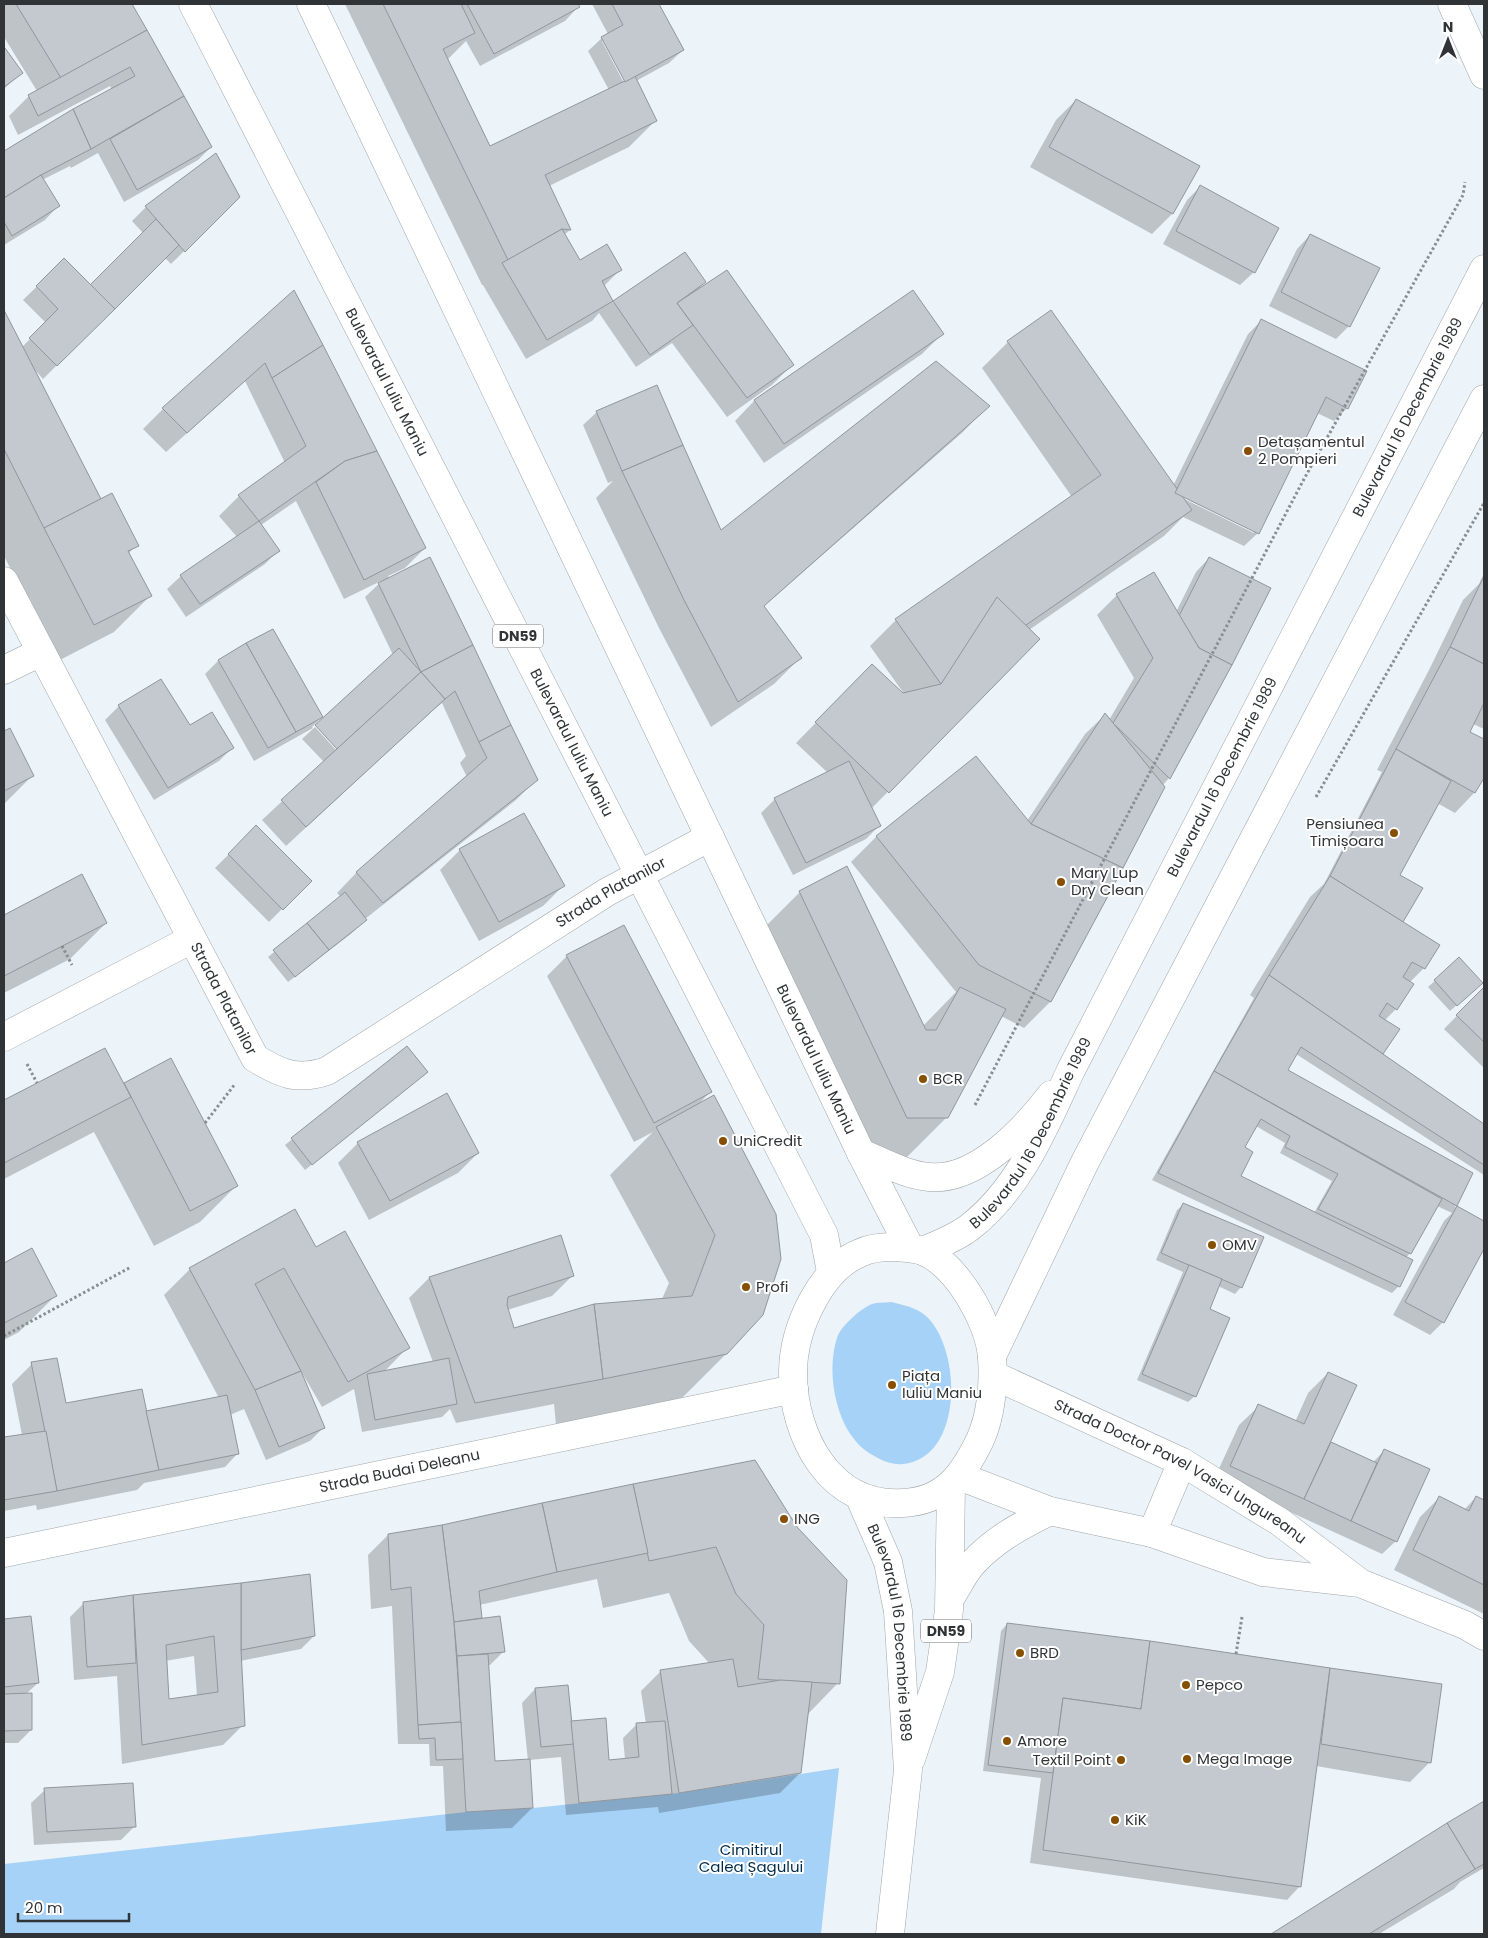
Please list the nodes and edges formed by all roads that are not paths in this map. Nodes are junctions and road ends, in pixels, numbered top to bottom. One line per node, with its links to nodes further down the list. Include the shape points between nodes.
1 (193, 4): 11 (main road, Bulevardul Iuliu Maniu / DN59)
2 (311, 4): 10 (main road, Bulevardul Iuliu Maniu)
3 (1452, 4): 4 (main road)
4 (1484, 75)
5 (1484, 269): 14 (main road, Bulevardul 16 Decembrie 1989)
6 (1484, 399): 18 (main road, via 1085,1162)
7 (4, 580): 8 (main road, Strada Platanilor)
8 (41, 652): 9 (main road); 12 (main road, Strada Platanilor)
9 (4, 670)
10 (710, 837): 11 (main road, Strada Platanilor); 15 (main road, Bulevardul Iuliu Maniu)
11 (640, 875): 12 (main road, Strada Platanilor, via 607,892 327,1071 314,1076 277,1072 255,1058); 17 (main road, Bulevardul Iuliu Maniu / DN59, via 824,1235)
12 (192, 939): 13 (main road)
13 (4, 1037)
14 (1070, 1070): 15 (main road, via 1048,1099 1000,1149 965,1172 942,1178 928,1177 912,1174); 16 (main road, Bulevardul 16 Decembrie 1989, via 1040,1138 988,1212 948,1240)
15 (861, 1153): 16 (main road, Bulevardul Iuliu Maniu)
16 (916, 1250): 17 (main road, via 893,1247 868,1250 844,1261); 18 (main road, via 941,1262 962,1285 987,1336)
17 (831, 1272): 19 (main road, via 819,1288 800,1329 793,1371)
18 (993, 1366): 20 (main road, Strada Doctor Pavel Vasici Ungureanu); 21 (main road, via 988,1416 971,1459)
19 (794, 1389): 22 (main road, via 808,1442 820,1465 841,1486); 25 (main road, Strada Budai Deleanu)
20 (1182, 1462): 24 (main road); 26 (main road, Strada Doctor Pavel Vasici Ungureanu, via 1280,1522)
21 (955, 1481): 22 (main road, via 927,1499 907,1503 887,1504); 23 (main road, Strada Doctor Pavel Vasici Ungureanu); 27 (main road, Bulevardul 16 Decembrie 1989 / DN59)
22 (860, 1498): 29 (main road, Bulevardul 16 Decembrie 1989 / DN59, via 888,1562 898,1611)
23 (1050, 1511): 24 (main road, Strada Doctor Pavel Vasici Ungureanu); 27 (main road, via 1015,1528 992,1545 971,1565)
24 (1152, 1533): 26 (main road, Strada Doctor Pavel Vasici Ungureanu, via 1263,1572)
25 (4, 1553)
26 (1360, 1583): 28 (main road, Strada Doctor Pavel Vasici Ungureanu, via 1466,1625)
27 (951, 1597): 29 (main road, Bulevardul 16 Decembrie 1989 / DN59, via 940,1672)
28 (1484, 1636)
29 (908, 1770): 30 (main road, Bulevardul 16 Decembrie 1989 / DN59)
30 (890, 1934)

